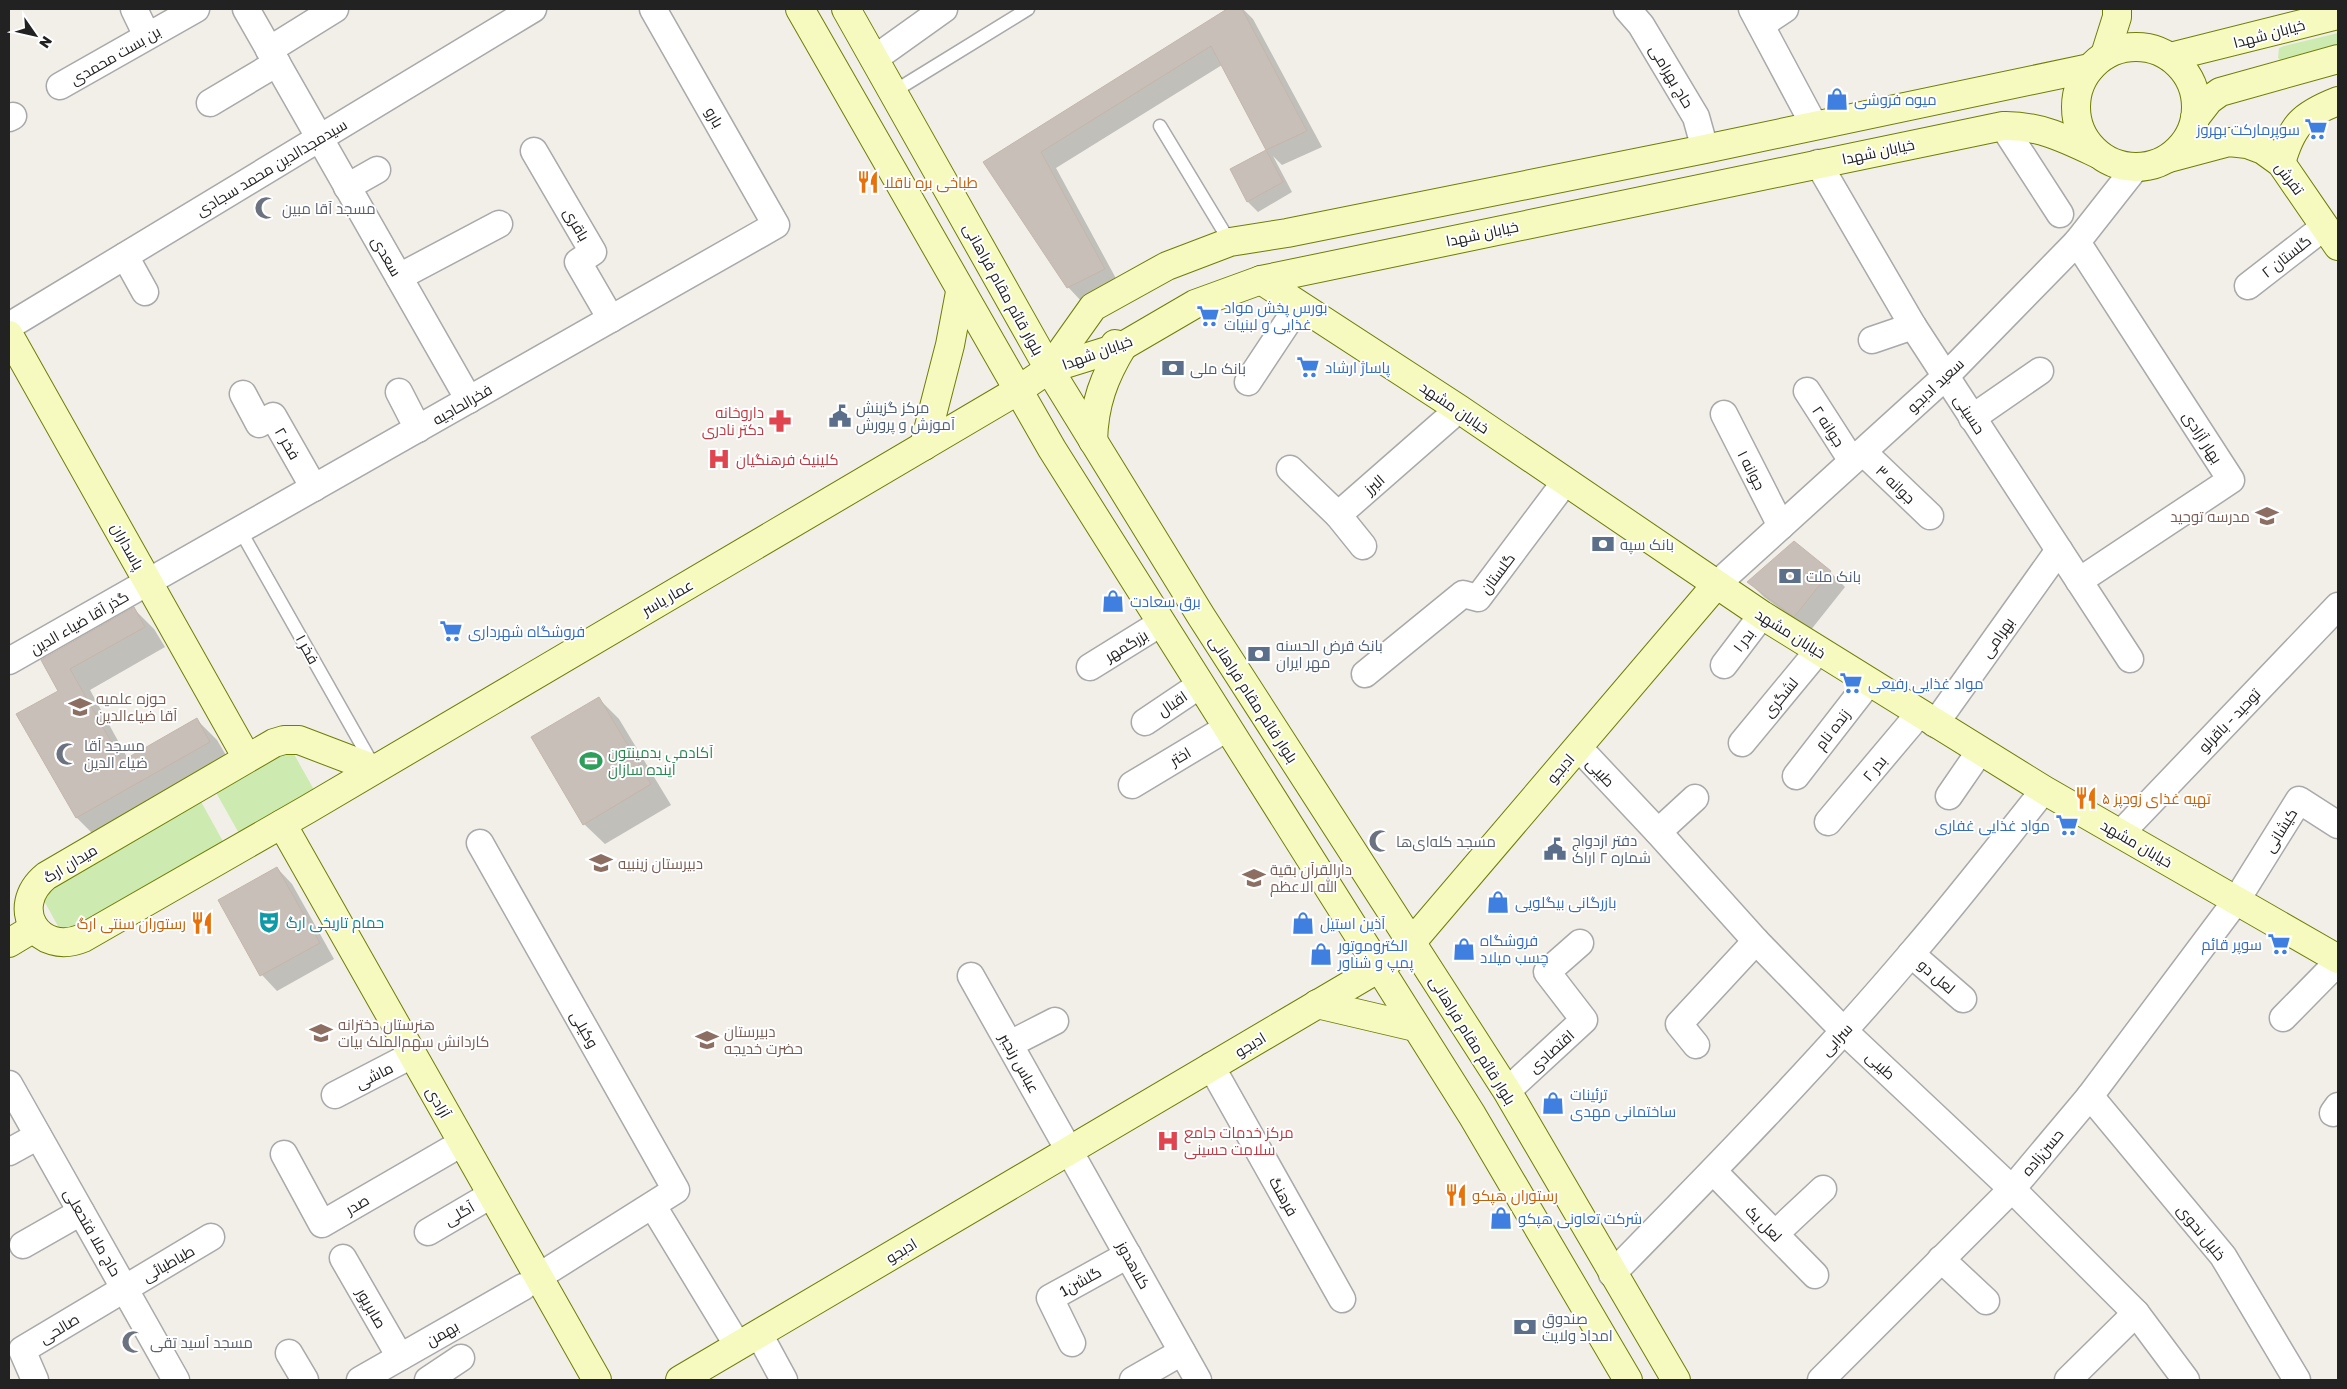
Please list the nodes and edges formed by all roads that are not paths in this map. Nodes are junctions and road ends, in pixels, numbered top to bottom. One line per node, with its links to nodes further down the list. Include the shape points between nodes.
1 (134, 9): 16 (street)
2 (196, 9): 16 (street, بن بست محمدی)
3 (246, 9): 17 (street, سعدی)
4 (335, 9): 17 (street)
5 (532, 9): 32 (street, سیدمجدالدین محمد سجادی)
6 (653, 9): 44 (street, بارو)
7 (800, 9): 53 (main road)
8 (846, 9): 19 (main road, بلوار قائم مقام فراهانی)
9 (944, 9): 19 (street)
10 (1028, 9): 24 (lane)
11 (1627, 9): 33 (street, حاج بهرامی, via 1641,25 1696,117)
12 (1785, 9): 15 (street)
13 (2117, 9): 21 (main road)
14 (2338, 15): 18 (main road, خیابان شهدا)
15 (1756, 17): 29 (street)
16 (148, 36): 23 (street, بن بست محمدی)
17 (273, 56): 27 (street); 32 (street, سعدی)
18 (2170, 57): 21 (main road, via 2138,46 2118,49); 28 (main road, via 2181,66 2191,84)
19 (874, 59): 24 (main road, بلوار قائم مقام فراهانی)
20 (2338, 59): 22 (main road)
21 (2098, 62): 29 (main road, خیابان شهدا); 35 (main road, via 2077,92 2076,113 2082,135)
22 (2279, 76): 25 (main road); 28 (main road, via 2220,92)
23 (60, 86)
24 (893, 92): 62 (main road, بلوار قائم مقام فراهانی)
25 (2338, 94)
26 (2338, 101): 38 (main road, via 2302,119 2288,140)
27 (210, 103)
28 (2195, 118): 36 (main road, via 2184,143)
29 (1814, 125): 33 (main road, خیابان شهدا)
30 (1160, 126): 46 (lane)
31 (2003, 126): 35 (main road, خیابان شهدا, via 2024,125 2042,129); 37 (main road, خیابان شهدا); 42 (street)
32 (320, 138): 41 (street, سعدی); 48 (street, سیدمجدالدین محمد سجادی)
33 (1705, 149): 46 (main road, خیابان شهدا)
34 (534, 151): 56 (street, باقری, via 593,252 578,262)
35 (2098, 154): 39 (main road, via 2116,164)
36 (2163, 160): 38 (main road, تفرش, via 2228,142 2263,150); 39 (main road)
37 (1818, 163): 50 (main road, خیابان شهدا); 58 (street, حسینی)
38 (2281, 163): 45 (main road, تفرش)
39 (2136, 167): 47 (street, سعید ادبجو)
40 (378, 170): 41 (street)
41 (348, 187): 49 (street, سعدی)
42 (2060, 214)
43 (498, 224): 49 (street)
44 (776, 225): 56 (street, فخرالحاجیه)
45 (2331, 236): 51 (street, گلستان ۲)
46 (1230, 242): 55 (main road, خیابان شهدا, via 1167,266)
47 (2077, 242): 64 (street, سعید ادبجو); 87 (street, بهار آزادی, via 2231,480)
48 (124, 256): 52 (street); 57 (street, سیدمجدالدین محمد سجادی)
49 (399, 278): 70 (street, سعدی)
50 (1261, 280): 54 (main road, خیابان مشهد); 61 (main road, خیابان شهدا, via 1195,304)
51 (2248, 286)
52 (145, 292)
53 (960, 292): 66 (main road); 76 (main road)
54 (1300, 305): 65 (street); 71 (main road, خیابان مشهد)
55 (1093, 307): 61 (main road, via 1092,323 1098,334); 62 (main road, خیابان شهدا)
56 (611, 319): 70 (street, فخرالحاجیه)
57 (9, 326)
58 (1913, 326): 60 (street); 64 (street, حسینی)
59 (9, 335): 88 (main road, پاسداران)
60 (1872, 340)
61 (1123, 346): 62 (main road, خیابان شهدا); 75 (main road, via 1102,385 1095,411)
62 (1048, 369): 66 (main road, عمار یاسر); 75 (main road, بلوار قائم مقام فراهانی)
63 (2040, 371): 73 (street)
64 (1945, 377): 73 (street, حسینی); 77 (street, سعید ادبجو)
65 (1248, 382)
66 (1017, 391): 76 (main road, عمار یاسر); 92 (main road)
67 (1806, 391): 77 (street, جوانه ۲)
68 (399, 392): 74 (street)
69 (243, 394): 80 (street, فخر ۲, via 260,424 273,416)
70 (469, 400): 74 (street, فخرالحاجیه)
71 (1459, 409): 79 (main road, خیابان مشهد); 81 (street, البرز)
72 (1724, 414): 83 (street, جوانه ۱)
73 (1972, 418): 86 (street, حسینی)
74 (418, 429): 80 (street, فخرالحاجیه)
75 (1093, 441): 124 (main road, بلوار قائم مقام فراهانی, via 1200,616)
76 (924, 446): 108 (main road, عمار یاسر)
77 (1857, 457): 82 (street, جوانه ۳); 83 (street, سعید ادبجو)
78 (1290, 469): 81 (street)
79 (1565, 482): 89 (main road, خیابان مشهد); 98 (street, گلستان, via 1478,598 1463,594)
80 (314, 488): 84 (street, فخرالحاجیه)
81 (1338, 515): 85 (street)
82 (1930, 516)
83 (1781, 526): 89 (street, سعید ادبجو)
84 (240, 530): 88 (street, فخرالحاجیه); 108 (lane, فخر ۱)
85 (1363, 546)
86 (2059, 550): 87 (street, حسینی); 101 (street, بهرامی)
87 (2080, 581): 94 (street, حسینی)
88 (148, 582): 95 (street, گذر آقا ضیاء الدین); 107 (main road, پاسداران)
89 (1716, 584): 91 (main road, خیابان مشهد); 105 (main road, ادبجو)
90 (2336, 612): 118 (street, توحید - باقرلو)
91 (1762, 615): 93 (main road, خیابان مشهد); 96 (street, بدر ۱)
92 (1161, 623): 97 (street, بزرگمهر); 100 (main road)
93 (1818, 651): 99 (main road, خیابان مشهد); 104 (street, لشگری)
94 (2130, 659)
95 (9, 662)
96 (1724, 665)
97 (1090, 667)
98 (1365, 674)
99 (1869, 682): 101 (main road, خیابان مشهد); 109 (street, زنده نام)
100 (1200, 685): 102 (street, اقبال); 103 (main road)
101 (1927, 719): 106 (main road, خیابان مشهد); 114 (street, بدر ۲)
102 (1145, 722)
103 (1227, 728): 110 (street, اختر); 128 (main road)
104 (1742, 743)
105 (1578, 747): 117 (street, طیبی); 124 (main road, ادبجو)
106 (1980, 751): 111 (main road, خیابان مشهد); 112 (street)
107 (247, 758): 108 (main road, میدان ارگ, via 274,743 299,740); 121 (main road, میدان ارگ, via 46,876 31,893 29,916)
108 (375, 769): 115 (main road, عمار یاسر)
109 (1796, 776)
110 (1132, 785)
111 (2044, 790): 118 (main road, خیابان مشهد); 126 (street, سرابی)
112 (1949, 796)
113 (1695, 798): 117 (street)
114 (1828, 822)
115 (282, 824): 121 (main road, via 73,942 50,941); 138 (main road, آزادی)
116 (2338, 826): 120 (street, کیشانی, via 2299,800)
117 (1658, 832): 122 (street, طیبی)
118 (2121, 833): 120 (main road, خیابان مشهد)
119 (480, 844): 153 (street, وکیلی, via 676,1190)
120 (2236, 901): 127 (main road, خیابان مشهد); 143 (street, حسن‌زاده)
121 (34, 928): 123 (main road)
122 (1756, 941): 135 (street, طیبی); 137 (street, via 1679,1024)
123 (9, 942)
124 (1411, 942): 128 (main road, ادبجو); 141 (main road, بلوار قائم مقام فراهانی)
125 (1580, 943): 141 (street, اقتصادی, via 1547,972 1584,1020)
126 (1911, 954): 130 (street, لعل دو); 135 (street, سرابی)
127 (2338, 960): 132 (street)
128 (1379, 968): 131 (main road, ادبجو); 134 (main road)
129 (971, 976): 136 (street, عباس رنجبر)
130 (1963, 999)
131 (1317, 1004): 134 (main road); 139 (main road, ادبجو)
132 (2283, 1018)
133 (1055, 1021): 136 (street)
134 (1415, 1027): 185 (main road, via 1472,1114)
135 (1844, 1030): 149 (street, سرابی); 151 (street, طیبی)
136 (1010, 1044): 146 (street, عباس رنجبر)
137 (1696, 1045)
138 (412, 1054): 142 (street, ماشی); 145 (main road, آزادی)
139 (1211, 1066): 146 (main road, ادبجو); 166 (street, فرهنگ)
140 (9, 1084): 144 (street, حاج ملا فتحعلی)
141 (1506, 1091): 162 (main road, بلوار قائم مقام فراهانی)
142 (335, 1095)
143 (2090, 1096): 151 (street, حسن‌زاده); 190 (street, خلیل نحوی, via 2223,1256)
144 (38, 1136): 147 (street); 154 (street, حاج ملا فتحعلی)
145 (462, 1143): 148 (street, صدر, via 322,1224); 152 (main road, آزادی)
146 (1070, 1150): 159 (street, کلاهدوز); 169 (main road, ادبجو)
147 (9, 1152)
148 (284, 1154)
149 (1713, 1171): 156 (street, لعل یک); 162 (street, سرابی)
150 (1823, 1189): 156 (street)
151 (2012, 1189): 161 (street, حسن‌زاده); 168 (street, طیبی)
152 (491, 1194): 155 (street, آگلی); 164 (main road, آزادی)
153 (653, 1206): 164 (street, وکیلی); 169 (street)
154 (81, 1212): 158 (street); 165 (street, حاج ملا فتحعلی)
155 (428, 1232)
156 (1775, 1234): 163 (street, لعل یک)
157 (211, 1238): 165 (street, طباطبائی)
158 (23, 1245)
159 (1128, 1255): 170 (street, گلشن1, via 1050,1298); 171 (street, کلاهدوز)
160 (343, 1258): 173 (street, صابرپور)
161 (1942, 1259): 167 (street); 187 (street, حسن‌زاده)
162 (1612, 1274): 186 (main road, بلوار قائم مقام فراهانی)
163 (1815, 1275)
164 (530, 1282): 173 (street, بهمن); 180 (main road, آزادی)
165 (124, 1288): 175 (street, صالحی, via 22,1350); 176 (street, حاج ملا فتحعلی)
166 (1342, 1298)
167 (1986, 1301)
168 (2136, 1313): 188 (street); 189 (street, طیبی)
169 (749, 1340): 181 (main road, ادبجو); 182 (street)
170 (1072, 1344)
171 (1182, 1352): 183 (street); 184 (street, کلاهدوز)
172 (289, 1353): 177 (street)
173 (400, 1357): 178 (street, بهمن)
174 (461, 1358): 179 (street)
175 (35, 1380)
176 (176, 1380)
177 (305, 1380)
178 (360, 1380)
179 (428, 1380)
180 (597, 1380)
181 (680, 1380)
182 (784, 1380)
183 (1133, 1380)
184 (1198, 1380)
185 (1628, 1380)
186 (1676, 1380)
187 (1821, 1380)
188 (2068, 1380)
189 (2186, 1380)
190 (2297, 1380)

